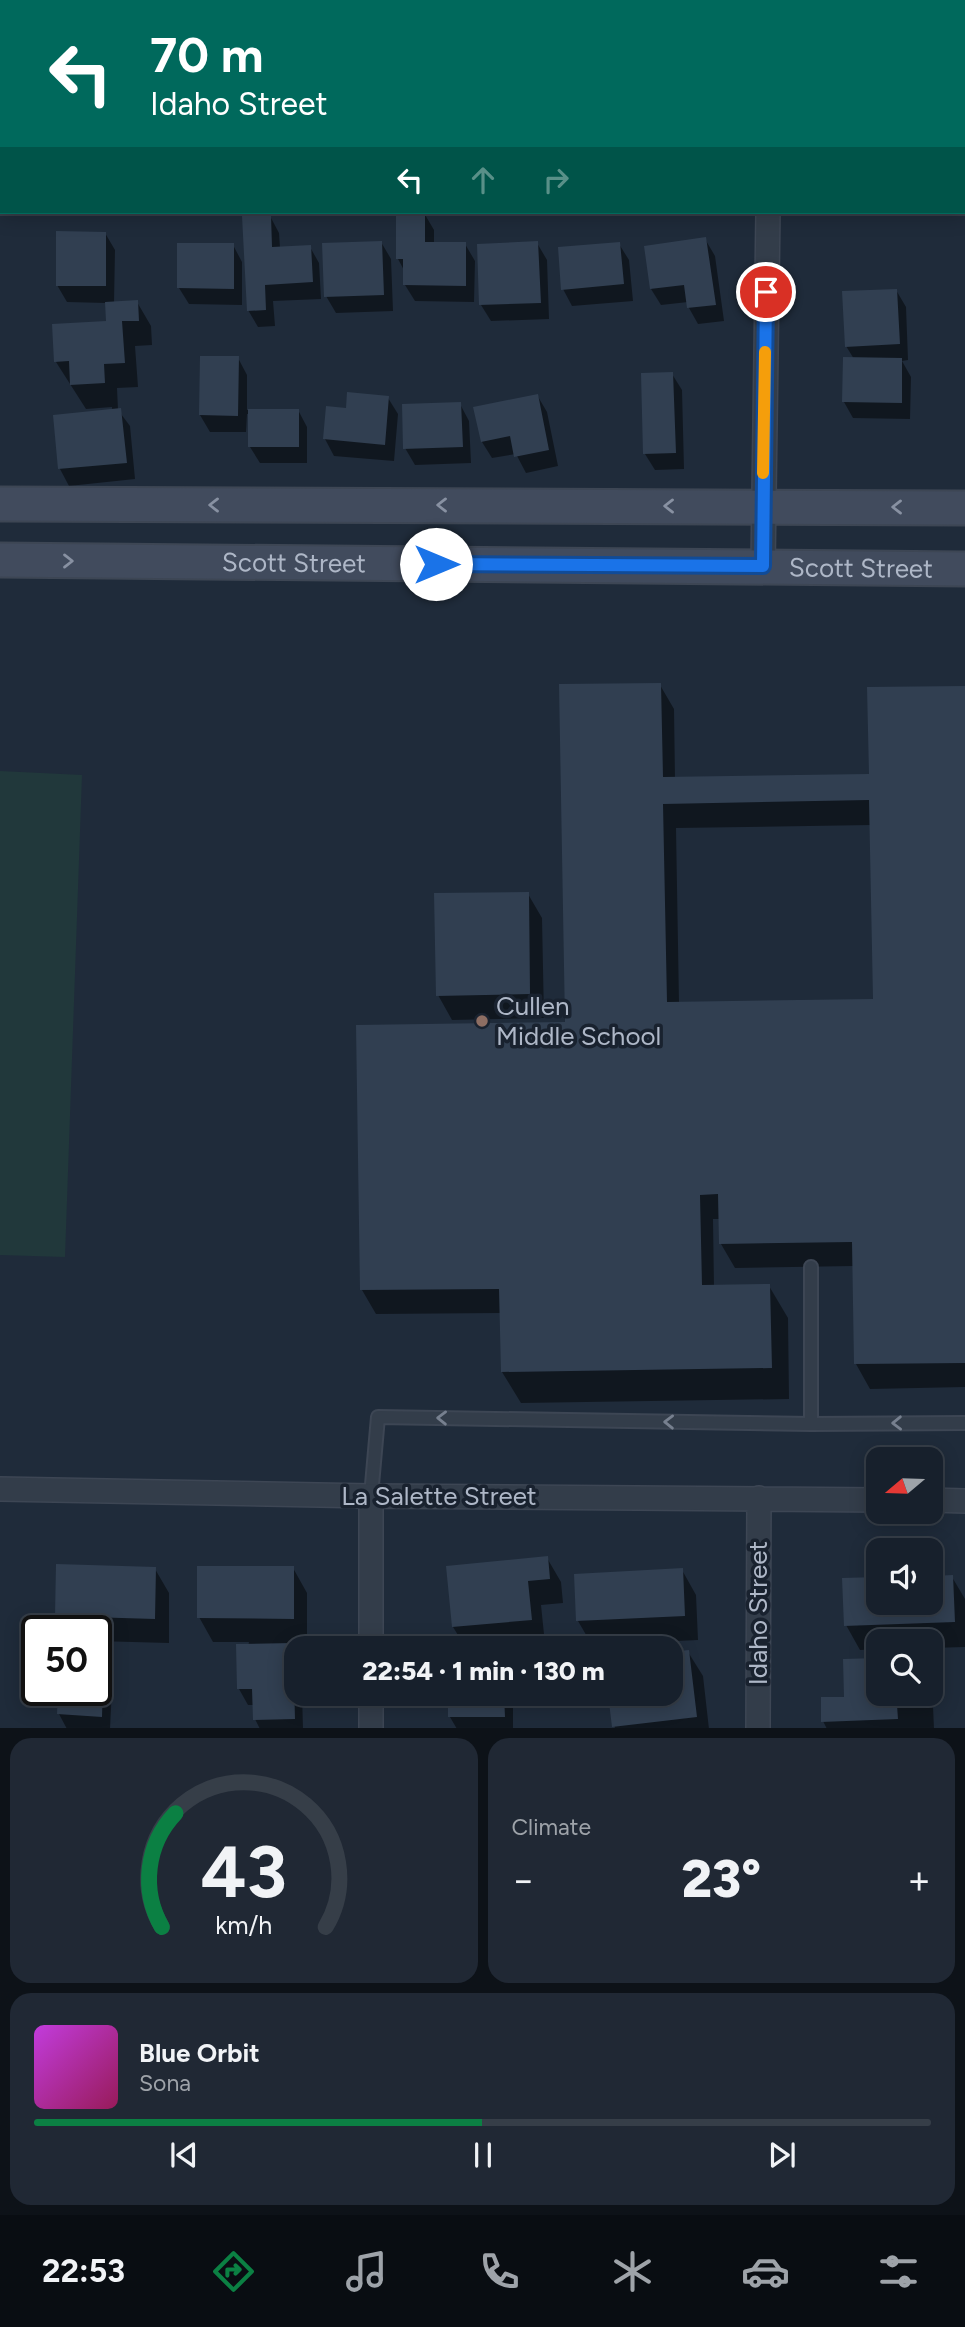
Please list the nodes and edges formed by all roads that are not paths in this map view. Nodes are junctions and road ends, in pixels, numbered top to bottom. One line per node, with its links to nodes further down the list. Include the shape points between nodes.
1 (768, 214): 3 (street)
2 (0, 504): 3 (main road, one-way to 2)
3 (762, 506): 4 (main road, one-way to 3); 6 (street)
4 (965, 508)
5 (0, 560): 6 (main road, Scott Street, one-way to 6)
6 (763, 566): 7 (main road, Scott Street)
7 (965, 569)
8 (811, 1267): 10 (lane)
9 (965, 1423): 10 (lane, one-way to 10)
10 (811, 1424): 12 (lane, one-way to 12, via 378,1417)
11 (0, 1489): 12 (street, La Salette Street)
12 (371, 1496): 13 (street, La Salette Street); 17 (street)
13 (759, 1498): 14 (street, La Salette Street); 20 (street, Idaho Street)
14 (866, 1500)
15 (943, 1500): 16 (street)
16 (965, 1501)
17 (371, 1636)
18 (371, 1706): 19 (street)
19 (371, 1728)
20 (758, 1728)

